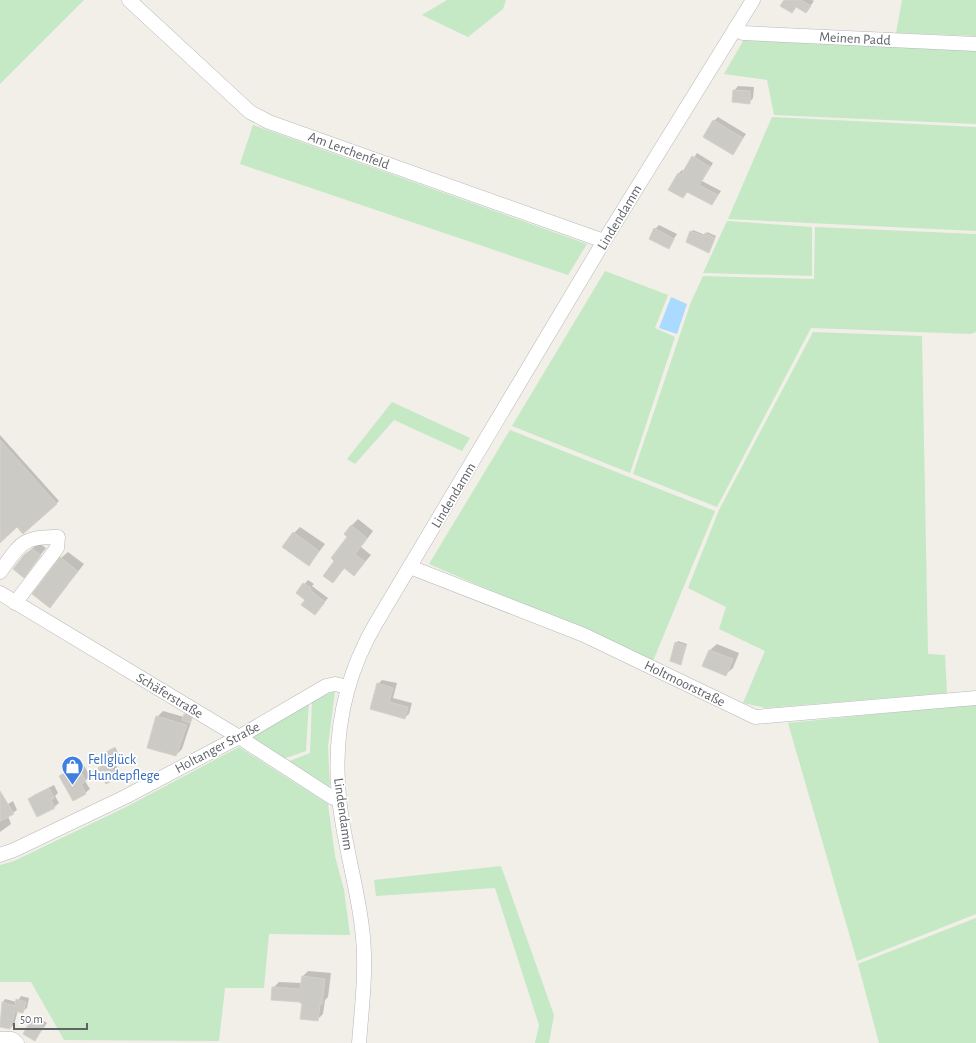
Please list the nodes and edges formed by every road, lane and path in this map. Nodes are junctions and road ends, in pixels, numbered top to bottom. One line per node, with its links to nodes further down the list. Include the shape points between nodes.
1 (129, 0): 5 (street, Am Lerchenfeld, via 250,112 269,122)
2 (752, 0): 3 (street, Lindendamm)
3 (735, 29): 4 (street, Meinen Padd, via 743,33); 5 (street, Lindendamm)
4 (976, 44)
5 (604, 241): 6 (street, Lindendamm)
6 (410, 567): 10 (street, Lindendamm, via 370,634); 11 (street, Holtmoorstraße, via 584,635 755,717)
7 (0, 572): 9 (street, via 21,544 36,536 58,537 57,548)
8 (0, 593): 9 (street, Schäferstraße)
9 (15, 603): 12 (street, Schäferstraße)
10 (348, 687): 12 (street, Holtanger Straße, via 335,684 326,686); 13 (street, Lindendamm, via 338,742)
11 (976, 698)
12 (239, 737): 13 (street, Schäferstraße, via 333,798); 14 (street, Holtanger Straße, via 125,796)
13 (339, 798): 17 (street, Lindendamm, via 358,894 362,929 364,990)
14 (0, 855)
15 (0, 1040): 16 (street, via 12,1039)
16 (17, 1043)
17 (359, 1043)

